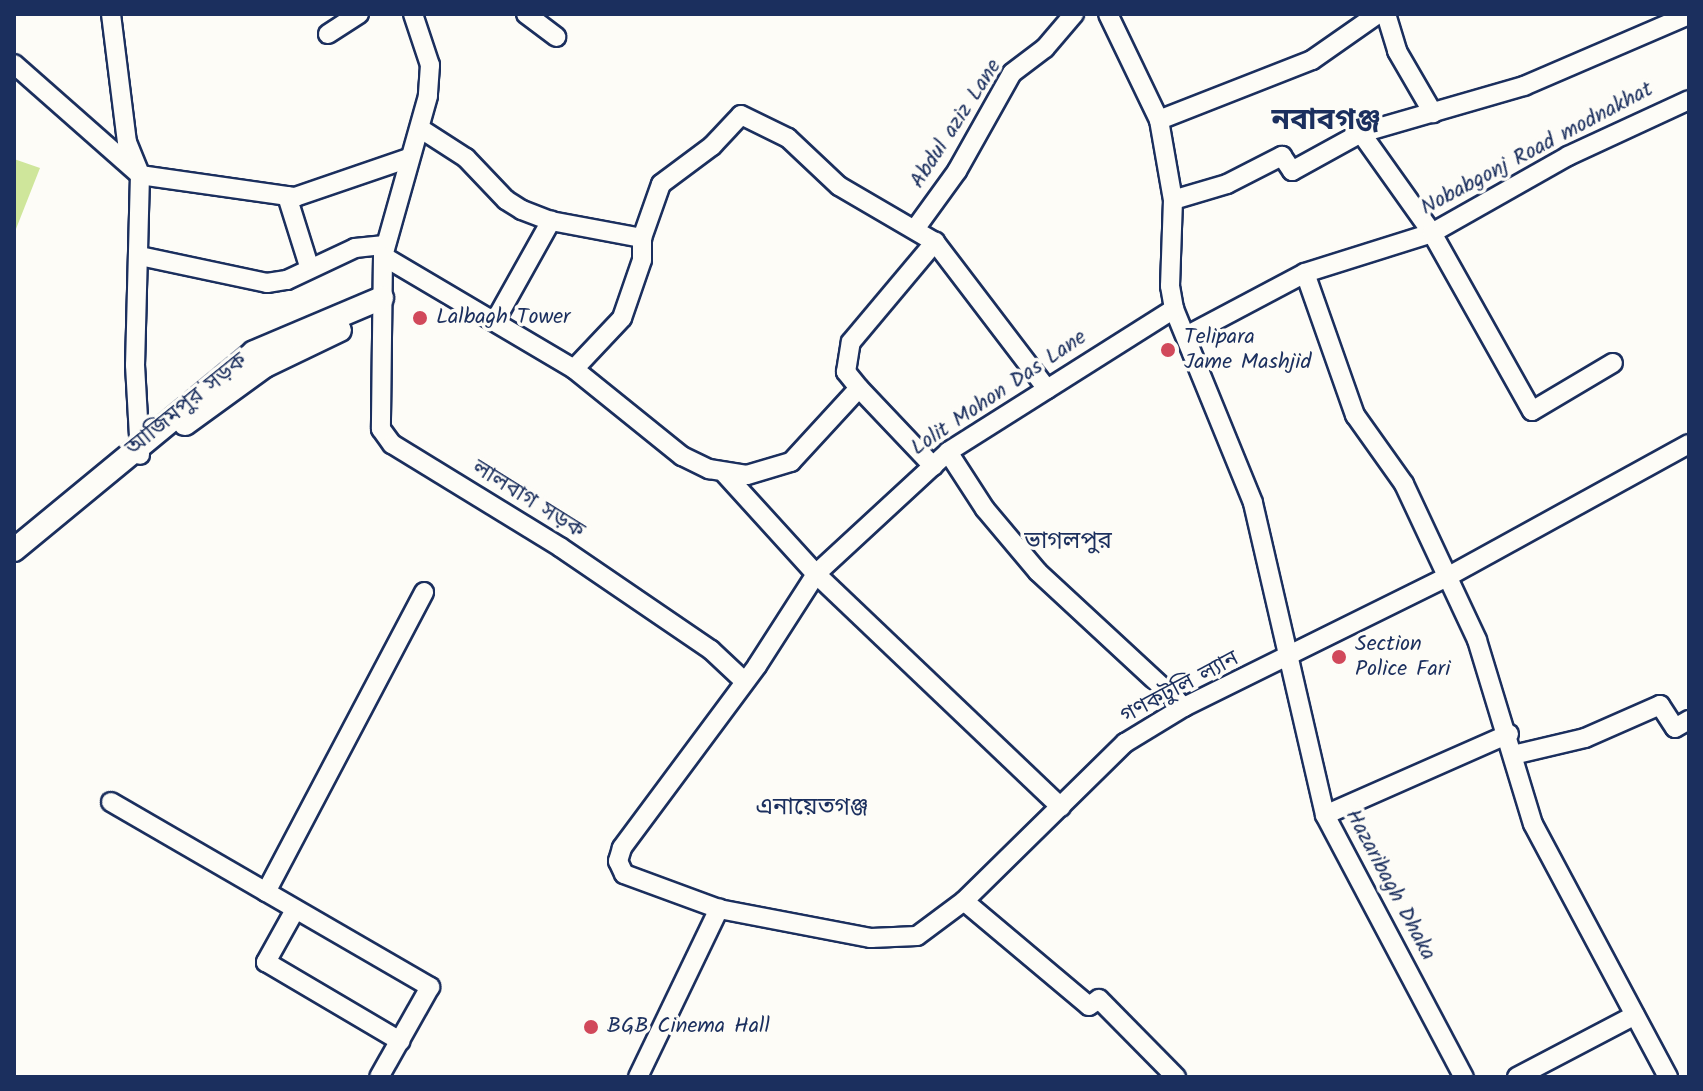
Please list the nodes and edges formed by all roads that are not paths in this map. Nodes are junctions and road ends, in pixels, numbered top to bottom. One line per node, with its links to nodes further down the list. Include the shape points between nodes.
1 (111, 14): 19 (street, via 127,142)
2 (359, 14): 10 (street)
3 (413, 14): 16 (street, লালবাগ সড়ক, via 430,65)
4 (526, 14): 11 (street)
5 (1072, 14): 23 (street, Abdul aziz Lane, via 1045,48 1012,73 957,171)
6 (1108, 14): 15 (street)
7 (1378, 14): 15 (street, via 1312,60)
8 (1386, 14): 14 (street, via 1397,51)
9 (1689, 15): 14 (street, via 1524,86)
10 (328, 34)
11 (556, 37)
12 (14, 64): 19 (street)
13 (1689, 100): 24 (street, Nobabgonj Road modnakhat, via 1568,156)
14 (1433, 113): 17 (street)
15 (1159, 120): 21 (street)
16 (421, 129): 18 (street, লালবাগ সড়ক); 22 (street, via 466,158 506,200)
17 (1361, 133): 21 (street, via 1292,171 1282,156 1227,184); 24 (street)
18 (409, 158): 20 (street); 27 (street, লালবাগ সড়ক)
19 (140, 175): 20 (street); 28 (street)
20 (287, 196): 29 (street)
21 (1173, 200): 32 (street)
22 (551, 221): 25 (street); 33 (street)
23 (915, 229): 25 (street, via 839,186 788,138 741,115 712,146 661,184); 26 (street)
24 (1432, 233): 30 (street, Nobabgonj Road modnakhat); 35 (street, via 1532,411)
25 (642, 238): 36 (street, via 642,260 622,318)
26 (935, 242): 37 (street, via 851,342 846,372); 38 (street)
27 (384, 250): 29 (street, via 355,248); 31 (street, লালবাগ সড়ক); 33 (street)
28 (140, 256): 29 (street, via 267,283 287,280); 40 (street, via 135,365)
29 (309, 266)
30 (1305, 273): 34 (street, Nobabgonj Road modnakhat); 47 (street, via 1355,415 1404,484)
31 (382, 306): 40 (main road, আজিমপুর সড়ক, via 265,366); 50 (street, লালবাগ সড়ক, via 378,412 381,429 392,444 560,547 711,650)
32 (1174, 309): 34 (street, Hazaribagh Dhaka); 38 (street, Lolit Mohon Das Lane)
33 (495, 321): 36 (street)
34 (1188, 335): 49 (street, Hazaribagh Dhaka, via 1253,503 1270,562)
35 (1613, 363)
36 (574, 369): 43 (street, via 682,456)
37 (859, 388): 42 (street); 43 (street, via 791,462 768,472)
38 (1047, 389): 41 (street, Lolit Mohon Das Lane)
39 (1689, 444): 47 (street, গণকটুলি ল্যান)
40 (140, 450): 44 (main road, আজিমপুর সড়ক); 45 (main road, আজিমপুর সড়ক)
41 (948, 452): 42 (street, Lolit Mohon Das Lane); 51 (street, via 985,509 1038,572)
42 (933, 466): 46 (street, Lolit Mohon Das Lane)
43 (725, 474): 46 (street)
44 (14, 550)
45 (14, 566)
46 (816, 574): 50 (street, Lolit Mohon Das Lane, via 757,666); 56 (street)
47 (1447, 577): 49 (street, গণকটুলি ল্যান); 53 (street, via 1477,640)
48 (424, 592): 59 (street)
49 (1287, 660): 51 (street, গণকটুলি ল্যান); 57 (street, Hazaribagh Dhaka)
50 (742, 679): 58 (street, Lolit Mohon Das Lane, via 622,848 618,861)
51 (1184, 707): 56 (street, গণকটুলি ল্যান, via 1125,743)
52 (1689, 720): 54 (street, via 1675,728 1660,705 1614,726)
53 (1509, 734): 54 (street); 57 (street)
54 (1513, 755): 63 (street, via 1533,824)
55 (111, 802): 59 (street)
56 (1061, 807): 60 (street, গণকটুলি ল্যান)
57 (1325, 815): 68 (street, Hazaribagh Dhaka)
58 (624, 874): 61 (street, গণকটুলি ল্যান)
59 (266, 892): 62 (street)
60 (964, 901): 61 (street, গণকটুলি ল্যান, via 917,936 871,938); 65 (street, via 1089,1006 1099,999)
61 (719, 909): 67 (street)
62 (295, 910): 64 (street, via 266,962); 64 (street, via 430,987)
63 (1635, 1015): 69 (street); 70 (street)
64 (400, 1041): 66 (street)
65 (1169, 1075)
66 (379, 1077)
67 (638, 1077)
68 (1464, 1077)
69 (1517, 1077)
70 (1668, 1077)

